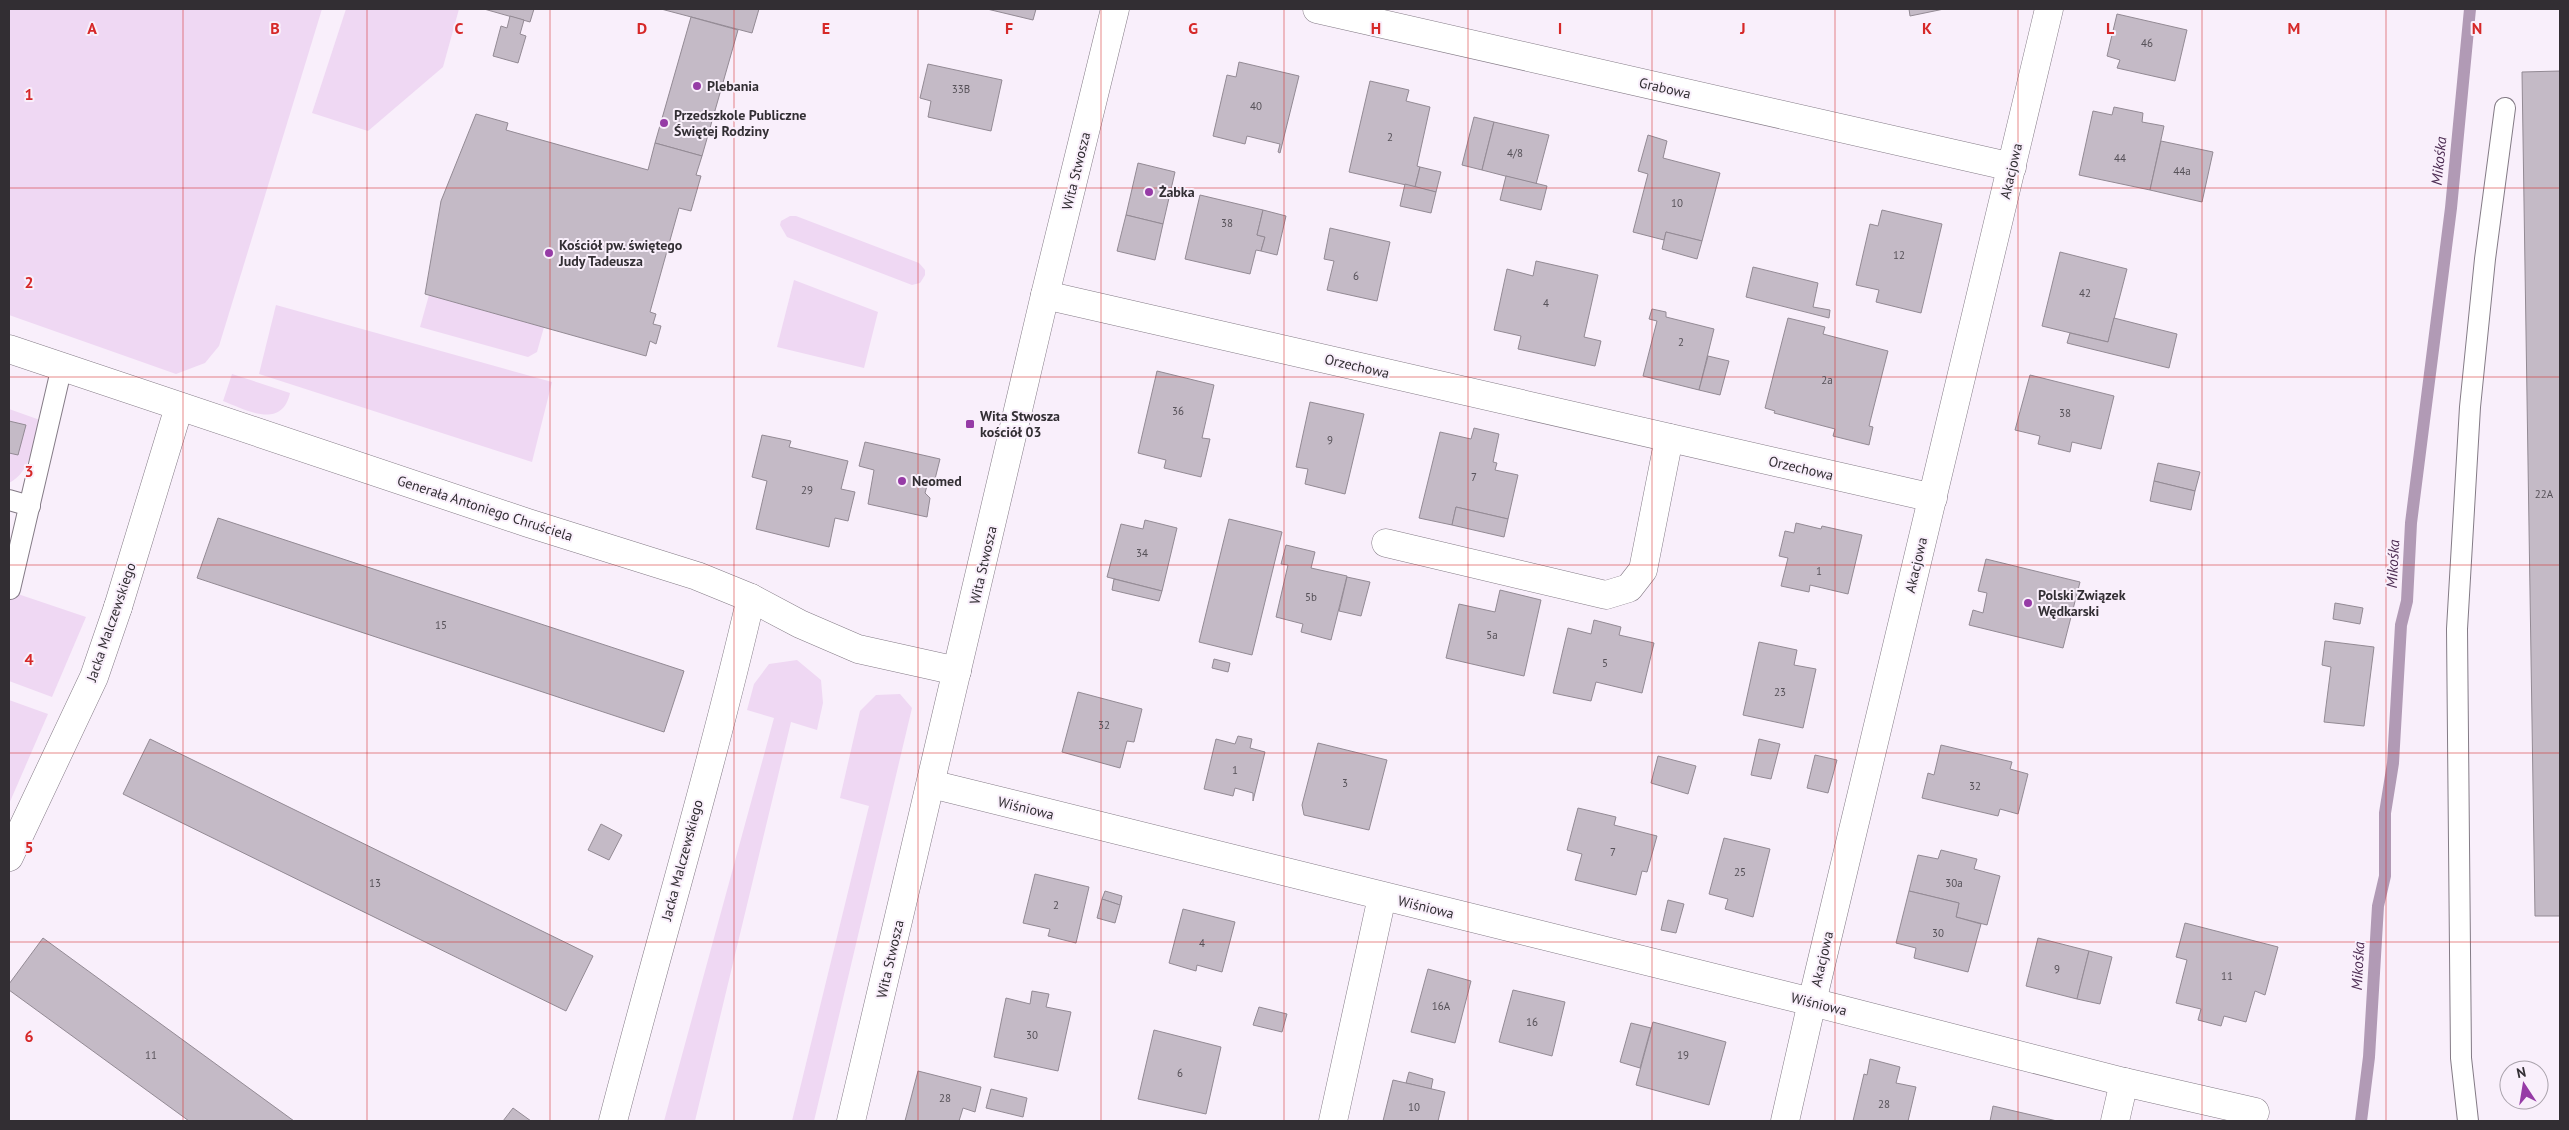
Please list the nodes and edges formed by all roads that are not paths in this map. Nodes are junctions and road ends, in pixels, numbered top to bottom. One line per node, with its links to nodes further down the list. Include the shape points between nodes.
1 (1115, 9): 6 (street, Wita Stwosza)
2 (1317, 9): 5 (street, Grabowa)
3 (2049, 9): 5 (street, Akacjowa)
4 (2505, 108): 29 (lane, via 2470,407 2457,629 2460,1048)
5 (2012, 167): 11 (street, Akacjowa)
6 (1045, 295): 10 (street, Orzechowa); 17 (street, Wita Stwosza)
7 (9, 349): 8 (street, Generała Antoniego Chruściela)
8 (62, 366): 9 (street, Generała Antoniego Chruściela); 13 (lane)
9 (179, 407): 16 (street, Generała Antoniego Chruściela, via 528,524 697,576); 19 (street, Jacka Malczewskiego, via 94,677)
10 (1669, 438): 11 (street, Orzechowa); 14 (street, via 1643,570 1629,588 1606,595)
11 (1932, 498): 21 (street, Akacjowa)
12 (9, 500): 13 (lane)
13 (30, 506): 15 (lane)
14 (1386, 543)
15 (10, 589)
16 (751, 598): 17 (street, Generała Antoniego Chruściela, via 858,649); 24 (street, Jacka Malczewskiego)
17 (957, 671): 18 (street, Wita Stwosza)
18 (931, 784): 20 (street, Wiśniowa); 25 (street, Wita Stwosza)
19 (9, 857)
20 (1382, 897): 21 (street, Wiśniowa); 26 (street, Wiśniowa)
21 (1812, 1002): 22 (street, Wiśniowa); 27 (street, Akacjowa)
22 (2124, 1082): 23 (street, Wiśniowa); 28 (street)
23 (2255, 1112)
24 (613, 1121)
25 (851, 1121)
26 (1333, 1121)
27 (1785, 1121)
28 (2115, 1121)
29 (2468, 1121)

